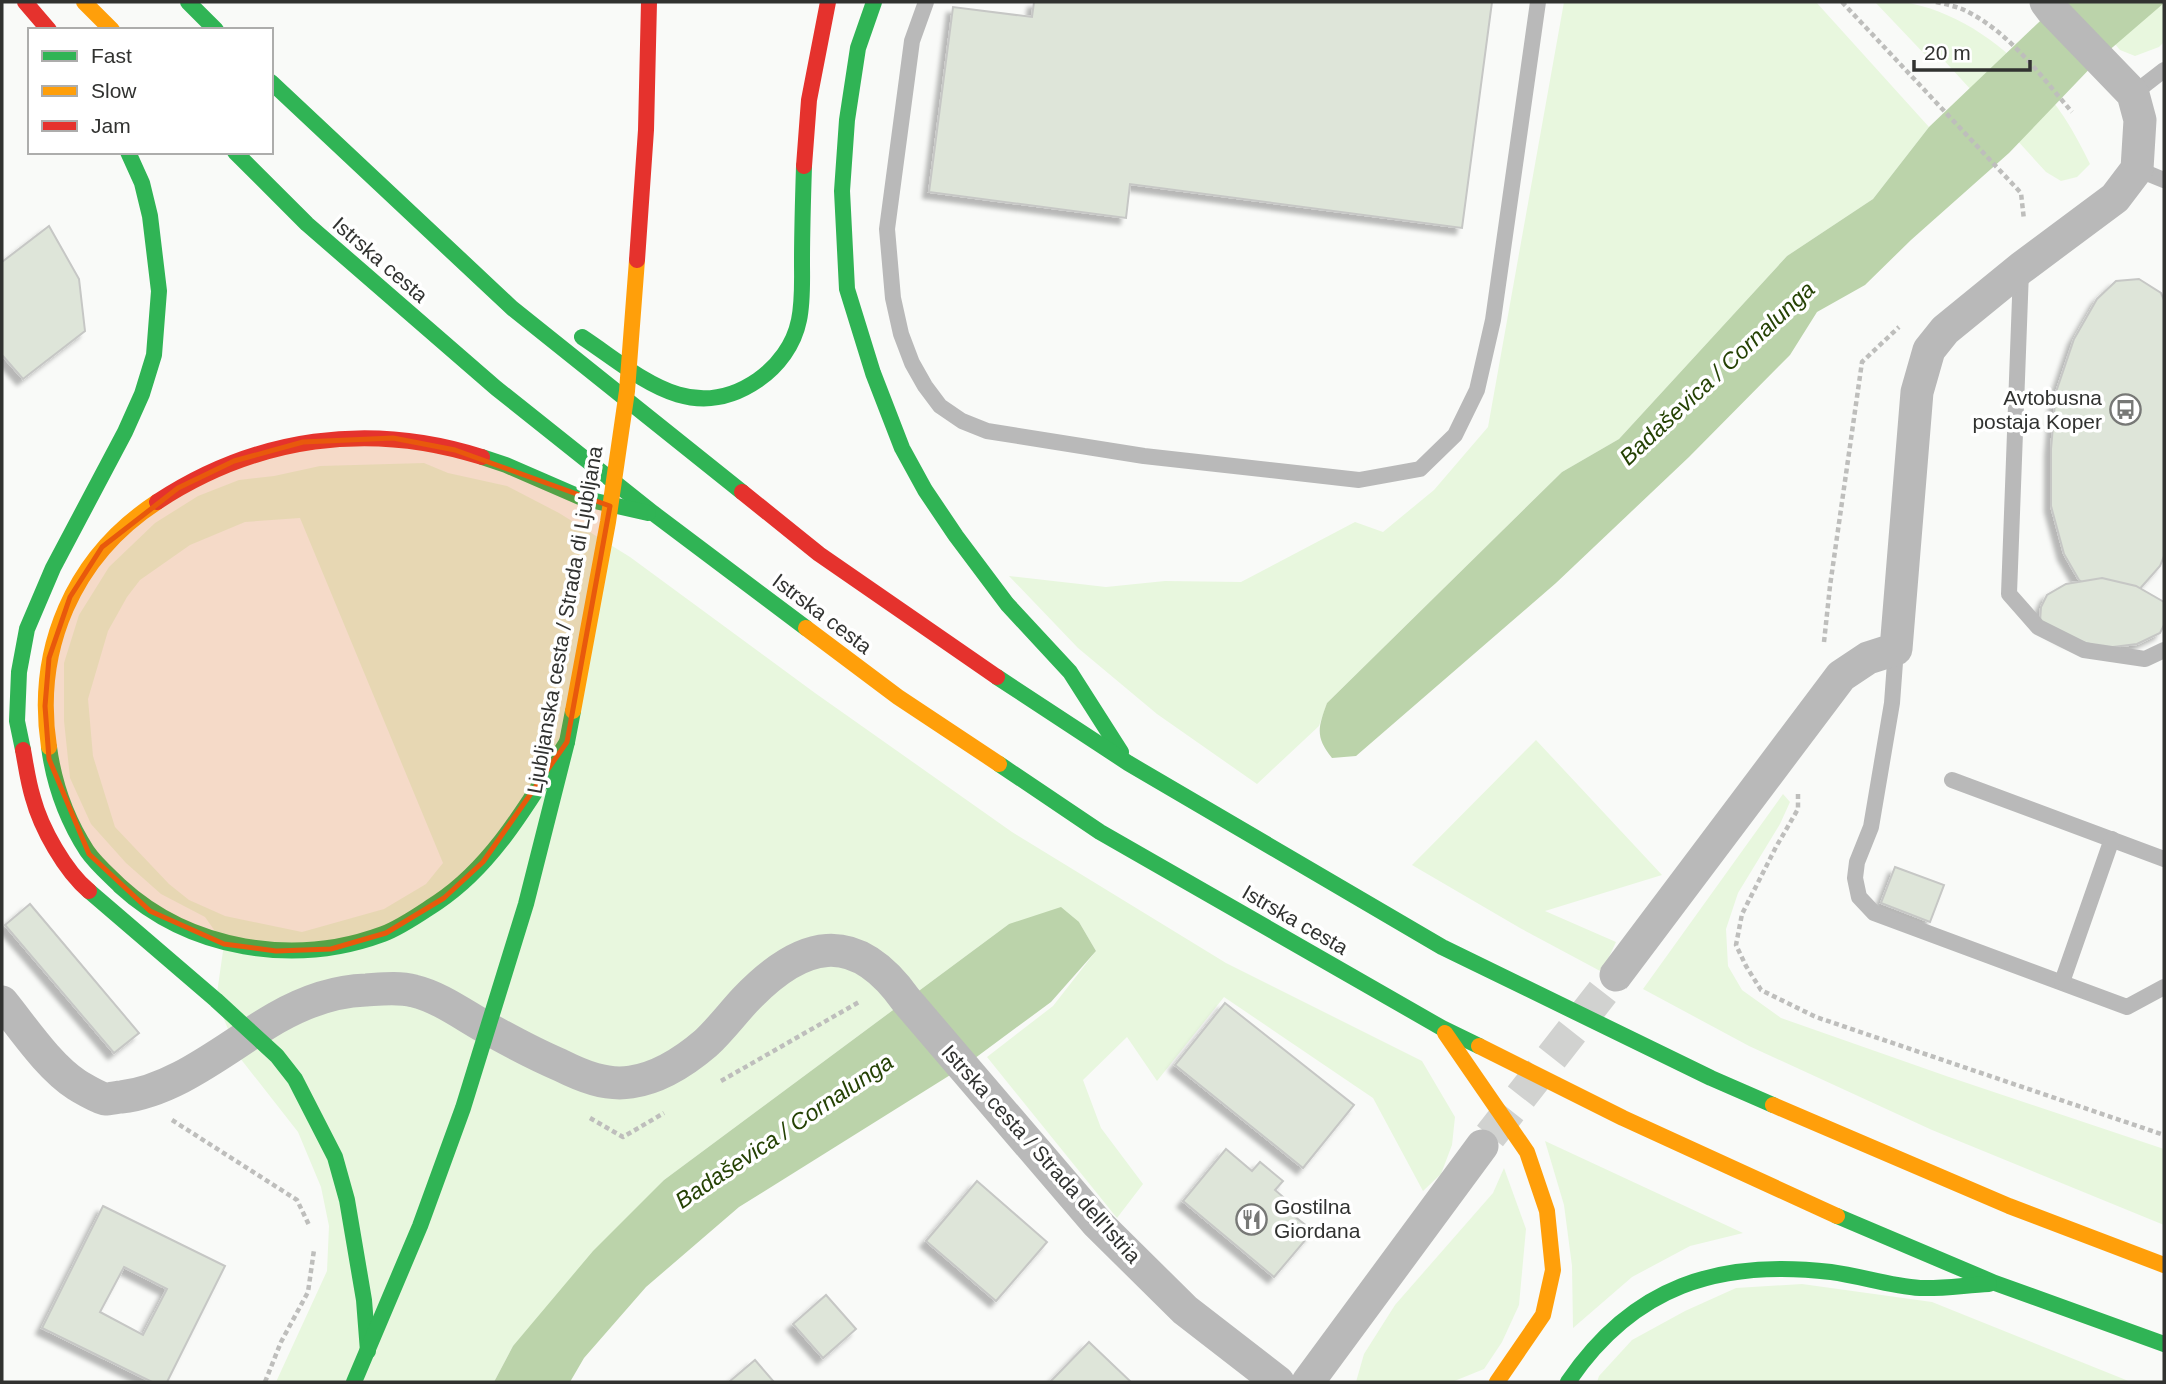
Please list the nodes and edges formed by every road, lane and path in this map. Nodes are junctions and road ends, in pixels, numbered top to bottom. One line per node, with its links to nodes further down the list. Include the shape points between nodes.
1 (25, 2): 13 (main road)
2 (84, 2): 14 (main road)
3 (188, 2): 15 (main road)
4 (206, 2): 16 (main road)
5 (649, 2): 30 (main road, Ljubljanska cesta / Strada di Ljubljana, via 646,130 627,391)
6 (828, 2): 26 (main road, via 815,57 804,156 802,310 795,335 777,365 755,383 726,395 699,400 682,397 562,326)
7 (874, 2): 31 (main road, via 858,48 842,191 848,289 873,373 902,448 933,502 1007,604 1070,672)
8 (926, 2): 9 (lane, via 912,41 887,229 901,334 912,363 940,406 987,432 1144,456 1359,480 1420,469 1455,435 1477,390 1493,320)
9 (1538, 2)
10 (1842, 2): 24 (path)
11 (1937, 2): 20 (path, via 1960,8 2008,40)
12 (2044, 5): 19 (street)
13 (47, 28)
14 (110, 28)
15 (217, 28)
16 (218, 28)
17 (2164, 70): 19 (lane)
18 (273, 84): 26 (main road)
19 (2133, 94): 23 (street)
20 (2072, 112)
21 (129, 154): 49 (main road, via 150,216 159,291 154,355 125,432 27,629 17,721 33,800 55,849 77,881 216,1000 277,1056 295,1079 335,1157 347,1200)
22 (236, 154): 27 (main road, Istrska cesta, via 307,224 464,361)
23 (2150, 174): 25 (street)
24 (2008, 178)
25 (2021, 268): 28 (street, via 1945,330 1929,350 1917,392); 29 (lane, via 2009,594 2038,628 2084,650 2144,659)
26 (512, 308): 31 (main road, via 819,554)
27 (653, 513): 30 (main road, via 606,506 499,462 455,450 393,438 303,442 234,461 178,488 131,521 102,547 71,597 49,658 45,706 49,759 68,815 89,854 150,911 224,944 276,951 331,949 386,933 444,898 484,862); 40 (main road, Istrska cesta, via 898,697 1100,832)
28 (1896, 649): 36 (street, via 1868,658 1841,676); 37 (lane, via 1892,703 1871,827 1857,862 1859,897 1874,913)
29 (2164, 650)
30 (567, 742): 49 (main road, Ljubljanska cesta / Strada di Ljubljana, via 526,904 471,1081 420,1226)
31 (1128, 763): 46 (main road, via 1442,947 1711,1078 2009,1206)
32 (1952, 780): 34 (lane)
33 (1793, 786): 42 (path, via 1798,809 1742,914 1736,945 1761,990 1816,1017)
34 (2112, 839): 35 (lane); 37 (lane)
35 (2164, 859)
36 (1616, 975)
37 (2062, 982): 38 (lane, via 2127,1007)
38 (2164, 987)
39 (2, 1002): 52 (street, Istrska cesta / Strada dell'Istria, via 57,1068 77,1085 106,1099 166,1084 309,1002 333,993 390,989 440,1001 520,1047 591,1080 629,1083 674,1066 705,1043 775,971 819,950 842,950 864,958 893,982 1097,1223 1185,1310)
40 (1442, 1028): 47 (main road, Istrska cesta, via 1805,1203); 54 (main road, via 1527,1153 1546,1212 1553,1270 1543,1315)
41 (166, 1116): 44 (path, via 296,1200)
42 (2164, 1135)
43 (1482, 1146): 53 (street)
44 (311, 1229)
45 (316, 1239): 50 (path, via 307,1292)
46 (2164, 1265)
47 (1995, 1283): 48 (main road, Istrska cesta); 55 (main road, via 1924,1289 1787,1268 1738,1270 1698,1280 1615,1324)
48 (2164, 1343)
49 (368, 1351): 51 (main road, Ljubljanska cesta / Strada di Ljubljana)
50 (265, 1382)
51 (354, 1382)
52 (1278, 1382)
53 (1308, 1382)
54 (1497, 1382)
55 (1568, 1382)

